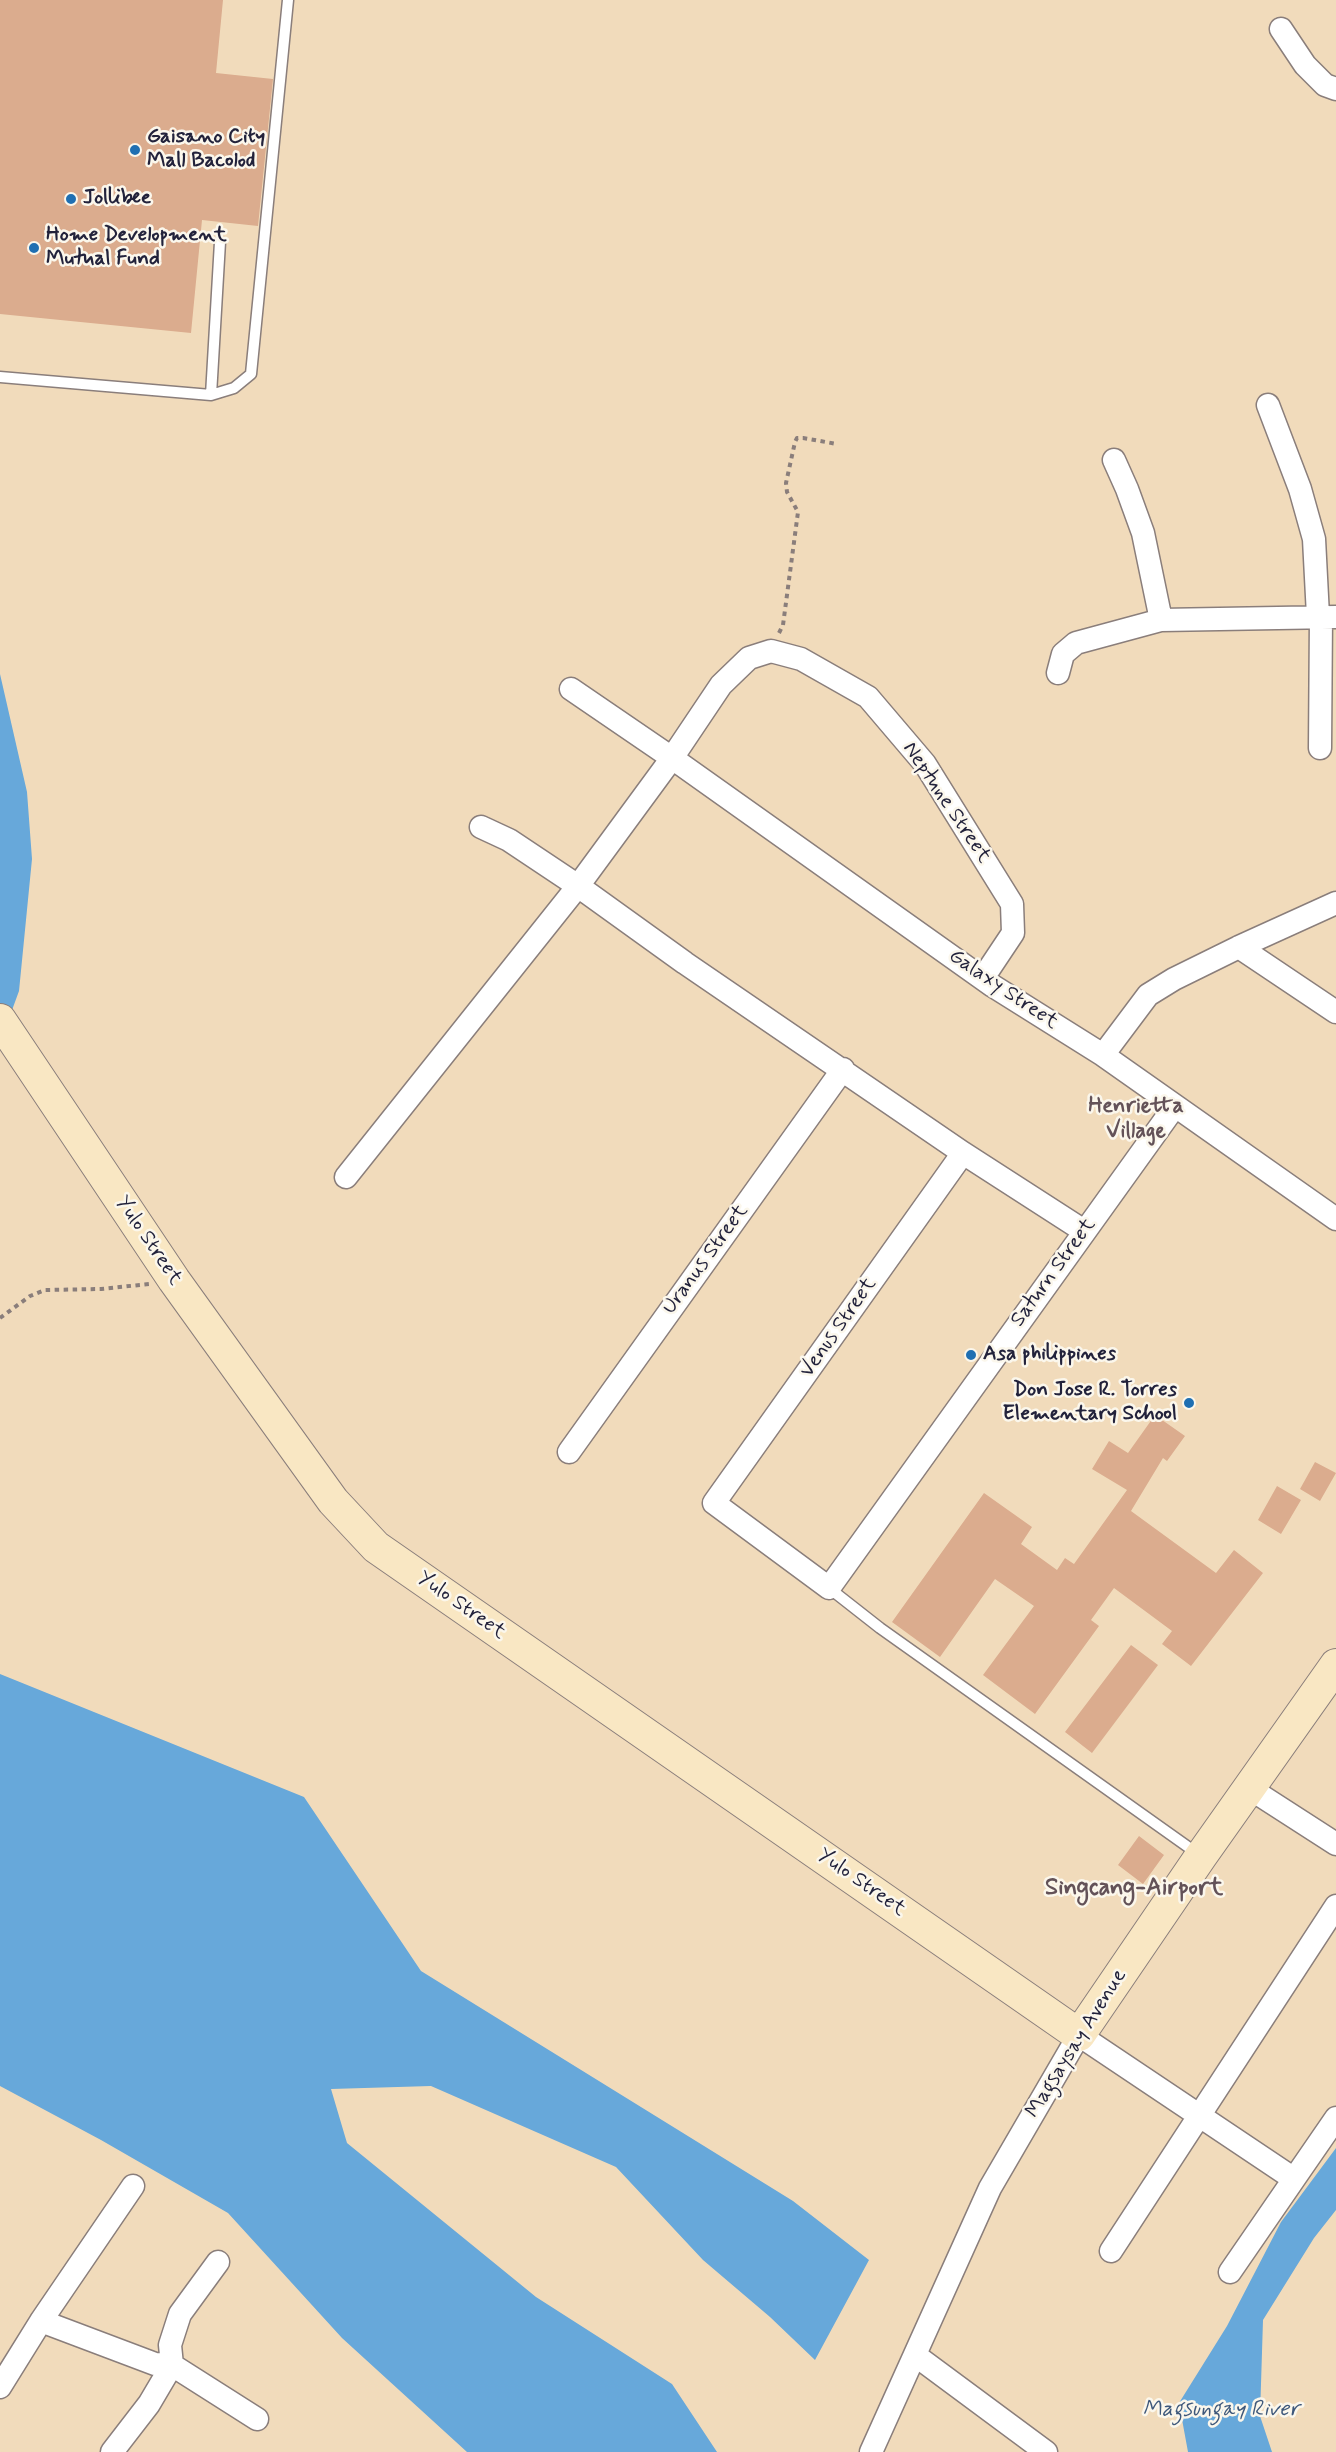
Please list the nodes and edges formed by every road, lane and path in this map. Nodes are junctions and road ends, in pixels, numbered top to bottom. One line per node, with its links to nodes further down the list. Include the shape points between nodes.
1 (288, 0): 6 (lane, via 251,374 234,388)
2 (1281, 29): 3 (street, via 1305,65 1325,85)
3 (1336, 88)
4 (220, 242): 6 (lane)
5 (0, 377): 6 (lane)
6 (211, 395)
7 (1268, 405): 10 (street, via 1314,539)
8 (837, 444): 12 (path, via 803,438 795,442 786,483 798,512)
9 (1114, 460): 11 (street, via 1143,533)
10 (1325, 616): 11 (street); 15 (street)
11 (1161, 620): 13 (street, via 1076,643 1063,654)
12 (783, 626)
13 (1058, 673)
14 (571, 690): 16 (street, Galaxy Street)
15 (1320, 748)
16 (672, 758): 18 (street); 21 (street, Galaxy Street); 21 (street, Neptune Street, via 721,685 748,658 771,651 801,659 868,697 925,764 1012,904 1013,933)
17 (481, 827): 18 (street)
18 (578, 886): 25 (street); 28 (street)
19 (1336, 903): 20 (street)
20 (1239, 947): 22 (street); 24 (street, via 1148,995)
21 (983, 978): 24 (street, Galaxy Street)
22 (1336, 1012)
23 (6, 1029): 31 (street, Yulo Street)
24 (1103, 1054): 26 (street, Galaxy Street)
25 (843, 1069): 27 (street); 33 (street, Uranus Street)
26 (1175, 1106): 29 (street, Galaxy Street); 30 (street, Saturn Street)
27 (963, 1153): 30 (street); 34 (street, Venus Street, via 714,1503)
28 (346, 1177)
29 (1336, 1219)
30 (1084, 1231): 34 (street, Saturn Street)
31 (174, 1280): 32 (path, via 124,1288 45,1290); 40 (street, Yulo Street, via 333,1501 376,1547)
32 (0, 1317)
33 (569, 1452)
34 (829, 1588): 38 (lane)
35 (1336, 1665): 36 (street, Magsaysay Avenue)
36 (1249, 1788): 37 (street); 38 (street, Magsaysay Avenue)
37 (1336, 1844)
38 (1201, 1856): 40 (street, Magsaysay Avenue)
39 (1336, 1906): 41 (street)
40 (1079, 2035): 41 (street); 49 (street, Magsaysay Avenue, via 990,2188)
41 (1200, 2114): 43 (street); 45 (street)
42 (1336, 2118): 43 (street)
43 (1294, 2179): 47 (street)
44 (133, 2186): 48 (street)
45 (1111, 2251)
46 (218, 2262): 50 (street, via 180,2314 170,2345)
47 (1230, 2272)
48 (41, 2321): 50 (street, via 155,2364); 51 (street)
49 (915, 2355): 54 (street, Magsaysay Avenue); 55 (street)
50 (172, 2365): 52 (street); 53 (street, via 149,2404)
51 (0, 2387)
52 (256, 2419)
53 (112, 2452)
54 (871, 2452)
55 (1046, 2452)

